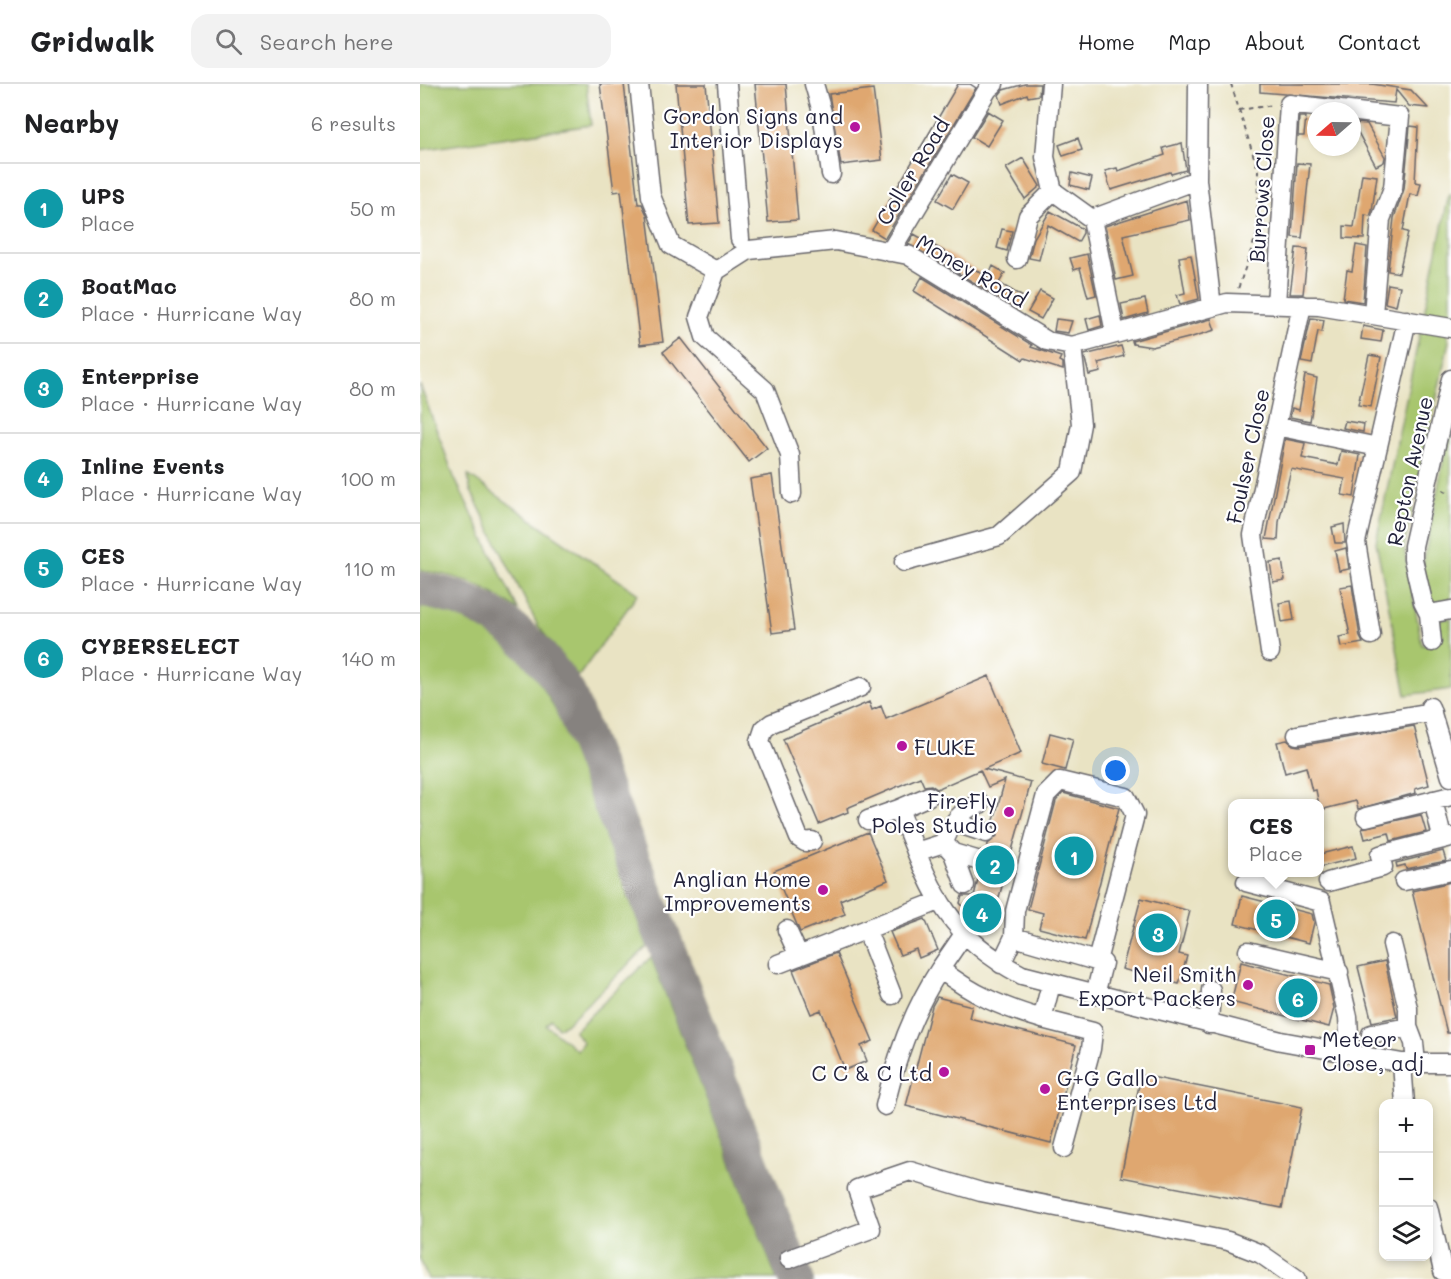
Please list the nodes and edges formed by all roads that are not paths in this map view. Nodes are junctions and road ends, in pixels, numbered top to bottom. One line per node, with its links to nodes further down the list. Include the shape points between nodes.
1 (639, 84): 14 (street, via 651,196 671,245)
2 (727, 84): 11 (street)
3 (814, 84): 7 (street)
4 (994, 84): 12 (street, Coller Road)
5 (1052, 84): 9 (street, via 1045,157)
6 (1198, 84): 8 (street)
7 (831, 174)
8 (1197, 180): 10 (street); 17 (street)
9 (1053, 191): 10 (street); 13 (street, via 1028,216)
10 (1092, 219): 21 (street)
11 (740, 239)
12 (890, 252): 14 (street, Money Road, via 836,241 749,250); 22 (street, Money Road, via 908,255 1047,342)
13 (1017, 259)
14 (716, 271): 26 (street, via 699,316 705,337 765,390 790,455)
15 (1276, 304): 16 (street, Money Road); 17 (street, Money Road, via 1233,303); 18 (street, Burrows Close, via 1289,104 1317,106 1400,117 1393,188 1381,219)
16 (1302, 305): 18 (street, Money Road); 24 (street, Foulser Close)
17 (1212, 307): 21 (street, Money Road)
18 (1373, 314): 19 (street, Money Road)
19 (1415, 321): 20 (street, Money Road); 25 (street)
20 (1451, 328)
21 (1115, 333): 22 (street, Money Road)
22 (1072, 346): 27 (street, via 1081,424 1072,472 999,536)
23 (1451, 379): 29 (street, Repton Avenue, via 1413,546 1423,602)
24 (1276, 426): 25 (street); 32 (street, Foulser Close, via 1253,535)
25 (1378, 447): 30 (street, via 1356,542)
26 (792, 494)
27 (904, 562)
28 (1451, 610): 29 (street)
29 (1429, 614): 31 (street, Repton Avenue)
30 (1371, 635)
31 (1432, 642)
32 (1270, 652)
33 (861, 687): 46 (street, via 772,723 760,736 799,838)
34 (1297, 735): 35 (street, via 1431,710)
35 (1447, 745): 36 (street)
36 (1451, 777)
37 (929, 796): 40 (street)
38 (1442, 798): 41 (street); 45 (street)
39 (981, 804): 43 (street, via 970,806)
40 (899, 809): 42 (street); 48 (street)
41 (1366, 817)
42 (868, 820)
43 (956, 823): 44 (street); 47 (street, via 948,831)
44 (986, 833)
45 (1446, 833): 53 (street, via 1380,855 1383,867)
46 (812, 841)
47 (949, 848): 48 (street); 49 (street); 54 (street)
48 (916, 852): 55 (street)
49 (980, 861)
50 (1451, 871): 51 (street)
51 (1404, 881)
52 (1246, 882): 67 (street, via 1322,902)
53 (1328, 882)
54 (965, 885)
55 (939, 901): 57 (street); 58 (street)
56 (787, 930): 62 (street)
57 (867, 931): 62 (street); 70 (street)
58 (964, 934): 65 (street); 66 (street)
59 (1014, 937): 63 (street); 63 (street, via 1015,911 1046,795 1060,781 1126,797 1135,815); 65 (street)
60 (1392, 944): 74 (street, via 1408,1008)
61 (1248, 951): 67 (street)
62 (798, 956): 64 (street)
63 (1097, 961): 71 (street, via 1103,963)
64 (778, 964)
65 (1001, 964): 68 (street)
66 (940, 969): 72 (street, via 998,1006); 80 (street, via 924,994 894,1062)
67 (1339, 972): 76 (street)
68 (1051, 984): 71 (street); 72 (street)
69 (1211, 990): 73 (street)
70 (892, 995)
71 (1095, 995): 73 (street)
72 (1042, 1019): 81 (street, via 1093,1032)
73 (1209, 1024): 76 (street)
74 (1408, 1027): 75 (street); 77 (street, via 1414,1043)
75 (1371, 1034)
76 (1350, 1052): 77 (street)
77 (1409, 1063): 78 (street); 79 (street)
78 (1451, 1063)
79 (1405, 1099)
80 (885, 1106)
81 (1064, 1148)
82 (1433, 1228): 84 (street, via 1443,1271)
83 (789, 1259): 85 (street, via 871,1229 857,1189 910,1171 981,1192 1228,1241 1261,1254)
84 (1451, 1272)
85 (1297, 1279)

